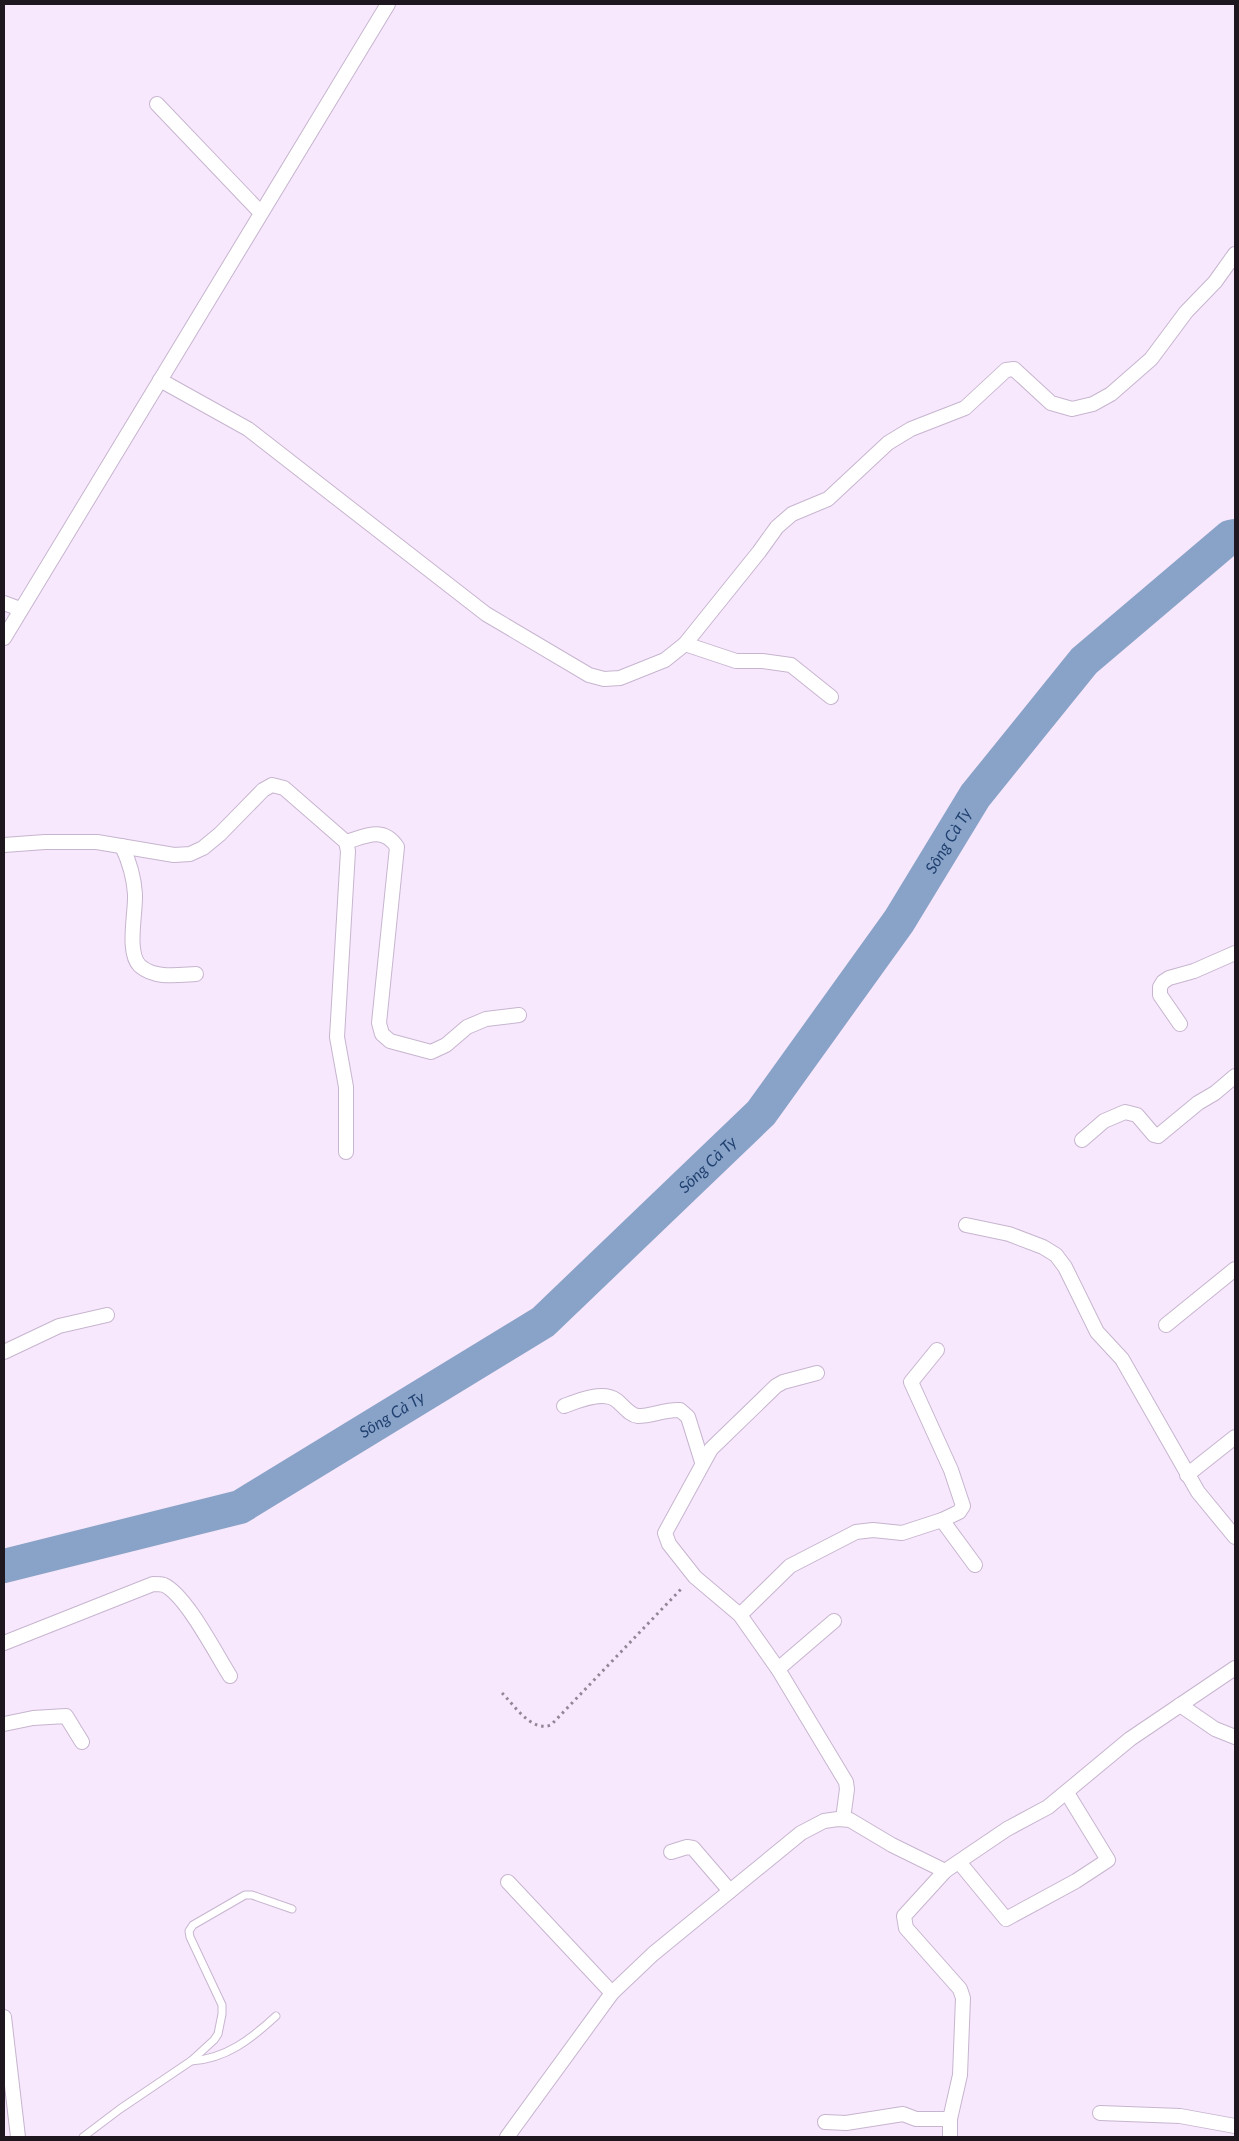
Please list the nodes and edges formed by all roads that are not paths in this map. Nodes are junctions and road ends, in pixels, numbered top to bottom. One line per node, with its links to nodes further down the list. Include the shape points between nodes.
1 (388, 4): 3 (street)
2 (157, 104): 3 (street)
3 (261, 213): 5 (street)
4 (1235, 254): 9 (street, via 1152,359 1111,394 1093,404 1072,409 1050,404 1011,369 965,408 911,429 888,443 828,499 792,514 777,527)
5 (160, 380): 7 (street); 9 (street, via 248,430 486,614 589,675 604,679 620,678 655,665)
6 (4, 603): 7 (street)
7 (20, 609): 8 (street)
8 (4, 638)
9 (685, 644): 10 (street, via 736,661 762,660 791,665)
10 (831, 697)
11 (346, 842): 13 (street, via 284,788 272,785 263,790 220,834 190,854 174,855); 16 (street, via 379,833 391,837 397,847 379,1023 382,1034 390,1041 432,1052 468,1027 486,1019); 20 (street, via 337,1037 346,1087)
12 (4, 845): 13 (street, via 71,841)
13 (122, 846): 15 (street, via 129,861 135,894 133,955 137,962 149,972 164,976)
14 (1235, 953): 17 (street, via 1163,982 1160,995)
15 (196, 974)
16 (519, 1015)
17 (1180, 1024)
18 (1235, 1076): 19 (street, via 1158,1136 1137,1115 1125,1112 1104,1121)
19 (1082, 1140)
20 (346, 1152)
21 (966, 1225): 31 (street, via 1008,1234 1056,1255 1097,1332 1122,1359)
22 (1235, 1269): 24 (street)
23 (106, 1315): 26 (street, via 59,1326)
24 (1166, 1325)
25 (938, 1350): 32 (street, via 911,1382 941,1446 963,1506 959,1512)
26 (4, 1352)
27 (817, 1373): 30 (street, via 776,1386 711,1449)
28 (564, 1406): 30 (street, via 604,1396 616,1400 632,1415 680,1410 688,1417)
29 (1235, 1437): 31 (street)
30 (702, 1462): 35 (street, via 664,1533 668,1544 695,1576)
31 (1187, 1475): 33 (street)
32 (942, 1520): 34 (street); 35 (street, via 902,1533 856,1532 790,1566)
33 (1235, 1537)
34 (975, 1565)
35 (740, 1615): 39 (street)
36 (834, 1621): 39 (street)
37 (4, 1644): 40 (street, via 153,1584 162,1584 186,1605)
38 (1235, 1668): 41 (street)
39 (778, 1669): 46 (street, via 844,1777 847,1789)
40 (230, 1676)
41 (1180, 1705): 43 (street, via 1215,1729); 45 (street, via 1130,1739)
42 (4, 1724): 44 (street, via 66,1716)
43 (1235, 1737)
44 (82, 1742)
45 (1067, 1793): 48 (street); 48 (street, via 1108,1860 1076,1881 1006,1919)
46 (843, 1819): 49 (street); 51 (street, via 824,1821 807,1829)
47 (671, 1852): 51 (street, via 687,1846 693,1848)
48 (959, 1862): 49 (street)
49 (945, 1871): 58 (street, via 904,1916 906,1928 960,1989 963,1998 960,2075)
50 (508, 1882): 53 (street)
51 (730, 1891): 53 (street, via 653,1954)
52 (292, 1909): 56 (lane, via 245,1895 193,1925 189,1931 222,2005 222,2014 218,2034)
53 (612, 1993): 63 (street)
54 (4, 2016): 61 (street)
55 (276, 2016): 56 (lane, via 256,2034 220,2056)
56 (190, 2061): 62 (lane)
57 (1100, 2113): 60 (street, via 1180,2116)
58 (950, 2119): 59 (street, via 916,2119 903,2114 846,2123); 64 (street)
59 (825, 2122)
60 (1235, 2126)
61 (18, 2137)
62 (83, 2137)
63 (507, 2137)
64 (950, 2137)

